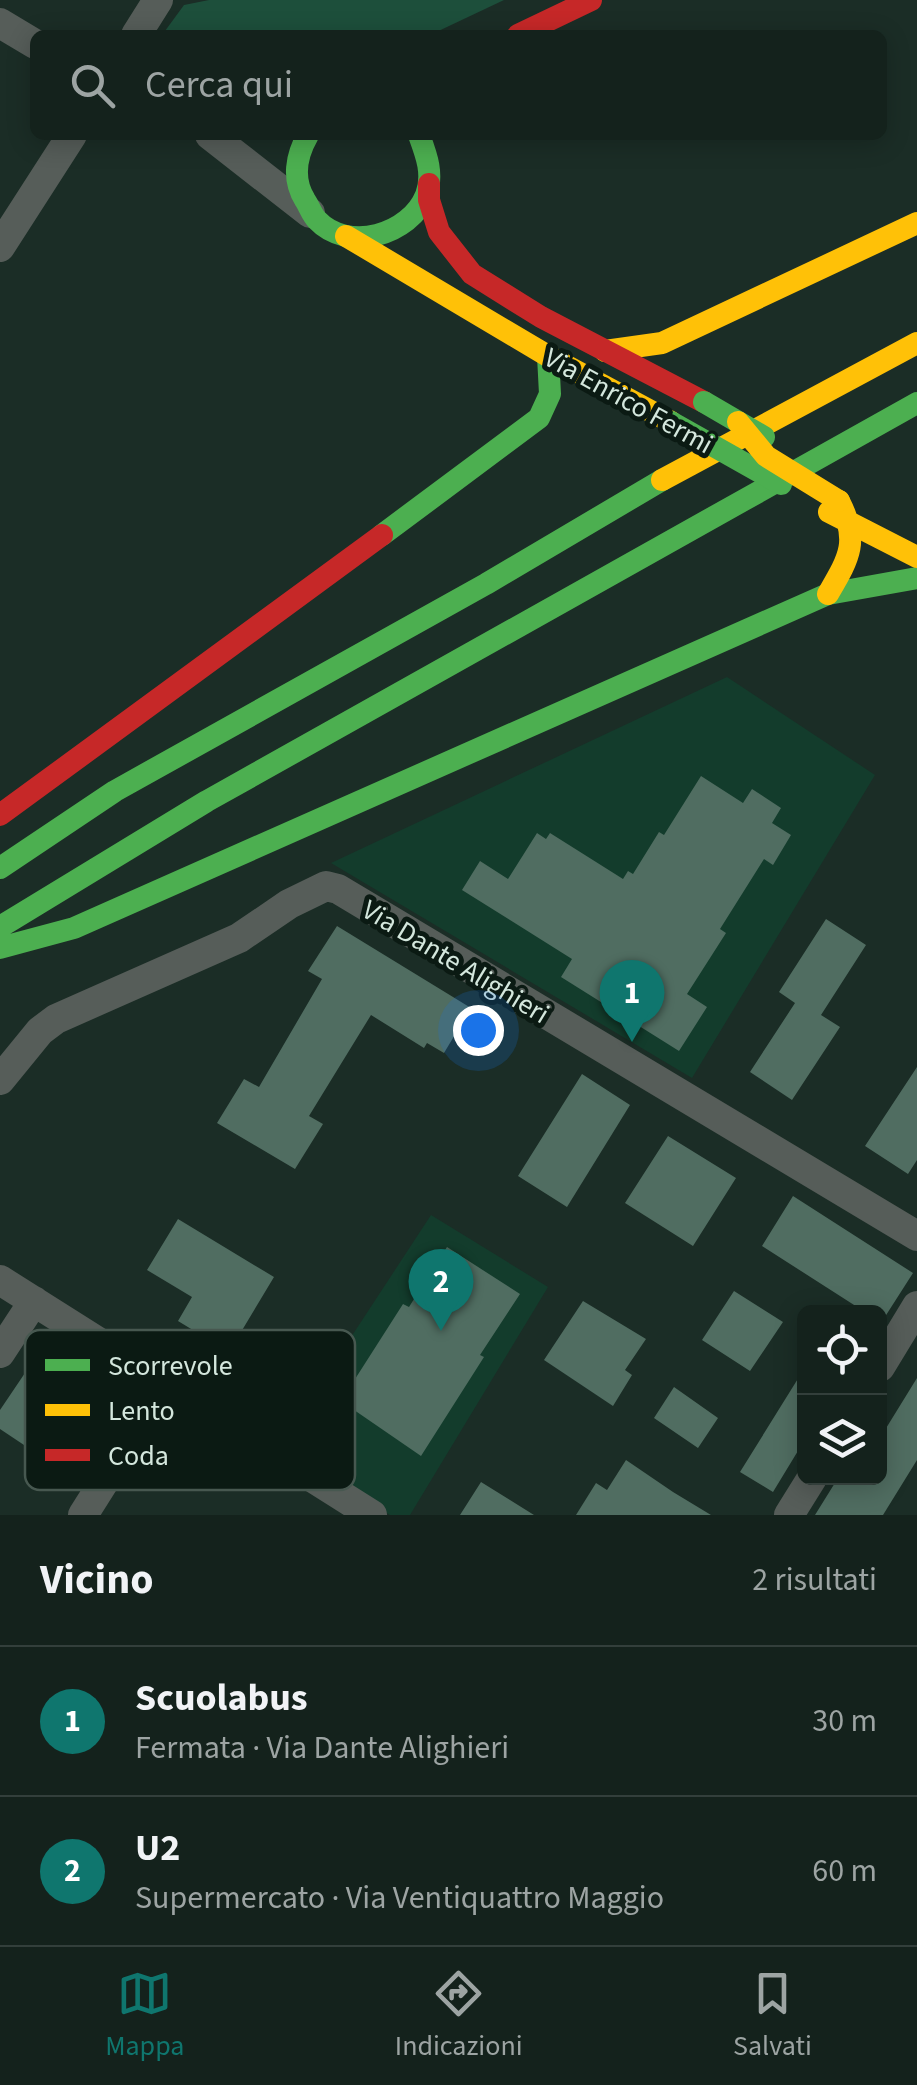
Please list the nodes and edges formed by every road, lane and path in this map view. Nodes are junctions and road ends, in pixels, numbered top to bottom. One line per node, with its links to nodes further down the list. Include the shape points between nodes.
1 (158, 0): 4 (street)
2 (591, 0): 5 (main road)
3 (0, 22): 6 (street)
4 (139, 30)
5 (528, 30)
6 (30, 41)
7 (69, 140): 16 (street)
8 (216, 140): 13 (street)
9 (306, 140): 13 (main road, via 296,171)
10 (421, 140): 12 (main road, Via Enrico Fermi)
11 (438, 140): 12 (main road)
12 (429, 178): 15 (main road, via 418,210 399,229 373,238); 18 (main road, Via Enrico Fermi, via 439,232 472,274)
13 (312, 215): 15 (main road, Via Enrico Fermi)
14 (917, 223): 18 (main road, via 662,342)
15 (346, 236): 19 (main road, Via Enrico Fermi)
16 (0, 246)
17 (917, 343): 29 (main road, via 115,791)
18 (605, 351): 21 (main road, Via Enrico Fermi, bridge, via 738,422 766,456)
19 (548, 356): 21 (main road, Via Enrico Fermi, bridge); 28 (main road, via 550,398 532,426)
20 (917, 404): 30 (main road, via 206,801)
21 (841, 501): 22 (main road)
22 (849, 524): 23 (main road); 27 (main road, via 851,556)
23 (903, 534): 24 (main road); 25 (main road)
24 (917, 544)
25 (917, 556)
26 (917, 578): 27 (main road)
27 (828, 594): 31 (main road, via 74,928)
28 (0, 815)
29 (0, 868)
30 (0, 926)
31 (0, 948)
32 (0, 1080): 33 (street, Via Dante Alighieri, via 56,1019 256,928 326,886)
33 (917, 1236)
34 (0, 1280): 35 (street)
35 (34, 1301): 37 (street); 38 (street)
36 (917, 1306): 39 (street)
37 (79, 1330)
38 (0, 1353)
39 (887, 1356)
40 (808, 1485): 45 (street)
41 (99, 1490): 43 (street)
42 (332, 1490): 44 (street)
43 (83, 1515)
44 (372, 1515)
45 (790, 1515)

